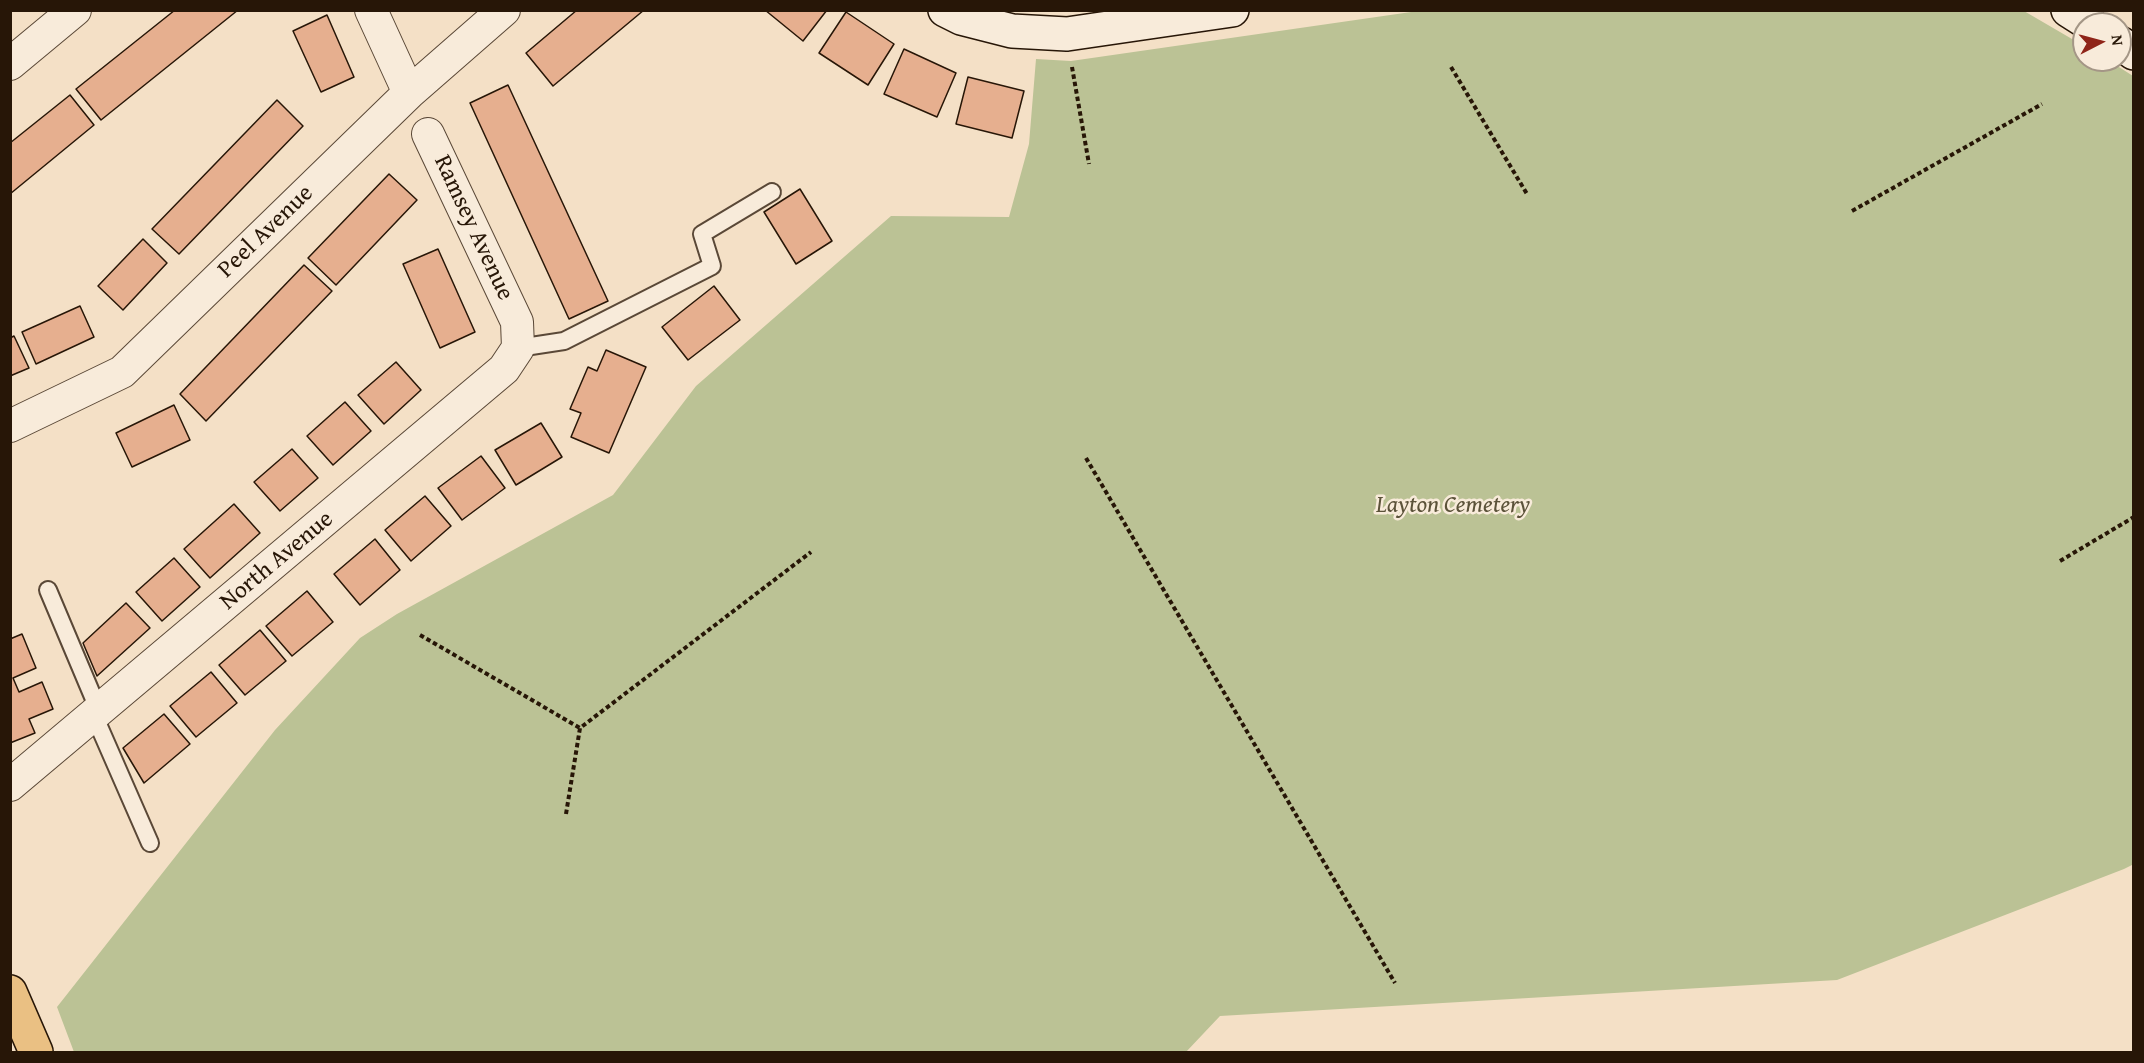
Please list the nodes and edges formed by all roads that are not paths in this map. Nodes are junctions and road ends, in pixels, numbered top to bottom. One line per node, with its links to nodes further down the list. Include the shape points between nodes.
1 (75, 10): 6 (street)
2 (371, 10): 7 (street)
3 (504, 10): 7 (street, Peel Avenue)
4 (945, 10): 5 (street, via 1012,31 1067,34)
5 (1232, 10)
6 (15, 50)
7 (409, 93): 11 (street, Peel Avenue, via 122,372)
8 (428, 134): 10 (street, Ramsey Avenue)
9 (772, 192): 10 (lane, via 702,234 712,266 564,341)
10 (518, 335): 13 (street, North Avenue, via 504,369)
11 (10, 426)
12 (48, 590): 13 (lane)
13 (96, 713): 14 (street, North Avenue); 15 (lane)
14 (10, 785)
15 (150, 843)
16 (10, 992): 17 (main road)
17 (36, 1053)

